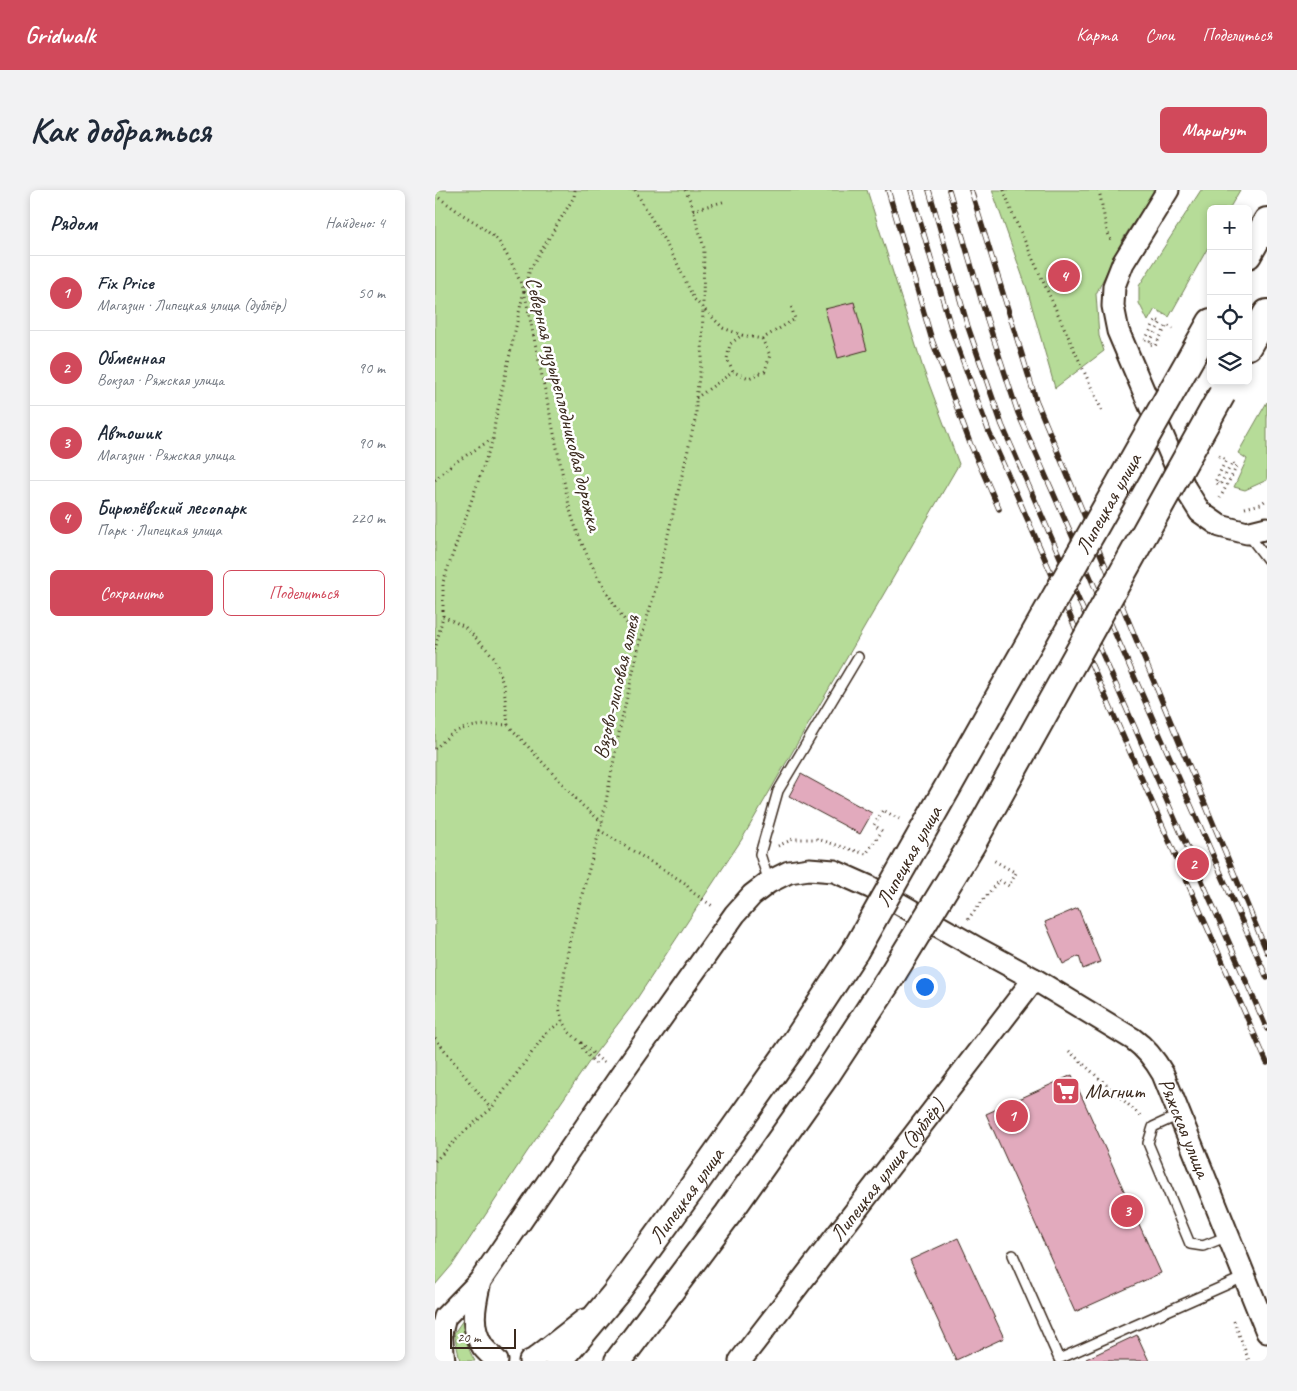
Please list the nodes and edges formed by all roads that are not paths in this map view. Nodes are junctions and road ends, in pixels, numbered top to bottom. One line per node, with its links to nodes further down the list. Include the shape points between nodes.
1 (1168, 190): 9 (street, via 1123,263 1114,286 1113,306 1118,331 1185,488 1200,512 1220,526)
2 (1267, 221): 3 (main road)
3 (1251, 250)
4 (1267, 313): 6 (main road)
5 (1205, 334): 19 (main road, Липецкая улица, bridge, via 855,951 786,1055)
6 (1251, 340)
7 (1225, 387): 21 (main road, Липецкая улица, bridge, via 972,844 892,975 827,1074)
8 (1267, 528): 9 (street)
9 (1247, 533): 10 (lane)
10 (1267, 559)
11 (858, 657): 12 (lane, via 779,791 760,854)
12 (769, 882): 13 (street, Ряжская улица, via 789,872 809,869 834,871 870,887); 18 (street, Ряжская улица, via 735,914)
13 (1034, 979): 14 (street, Ряжская улица, via 1146,1048 1163,1074); 26 (street, Липецкая улица (дублёр))
14 (1179, 1115): 15 (street, Ряжская улица); 15 (lane, via 1153,1127 1148,1143 1191,1244 1203,1246)
15 (1228, 1236): 17 (street, Ряжская улица)
16 (1013, 1255): 17 (lane, via 1059,1359)
17 (1245, 1276): 20 (street, Ряжская улица)
18 (480, 1281): 22 (street, via 445,1317 441,1333); 23 (street, via 474,1310 475,1330 483,1347)
19 (615, 1294): 24 (street); 25 (main road, Липецкая улица)
20 (1267, 1332)
21 (622, 1357)
22 (443, 1361)
23 (497, 1361)
24 (530, 1361)
25 (559, 1361)
26 (740, 1361)

